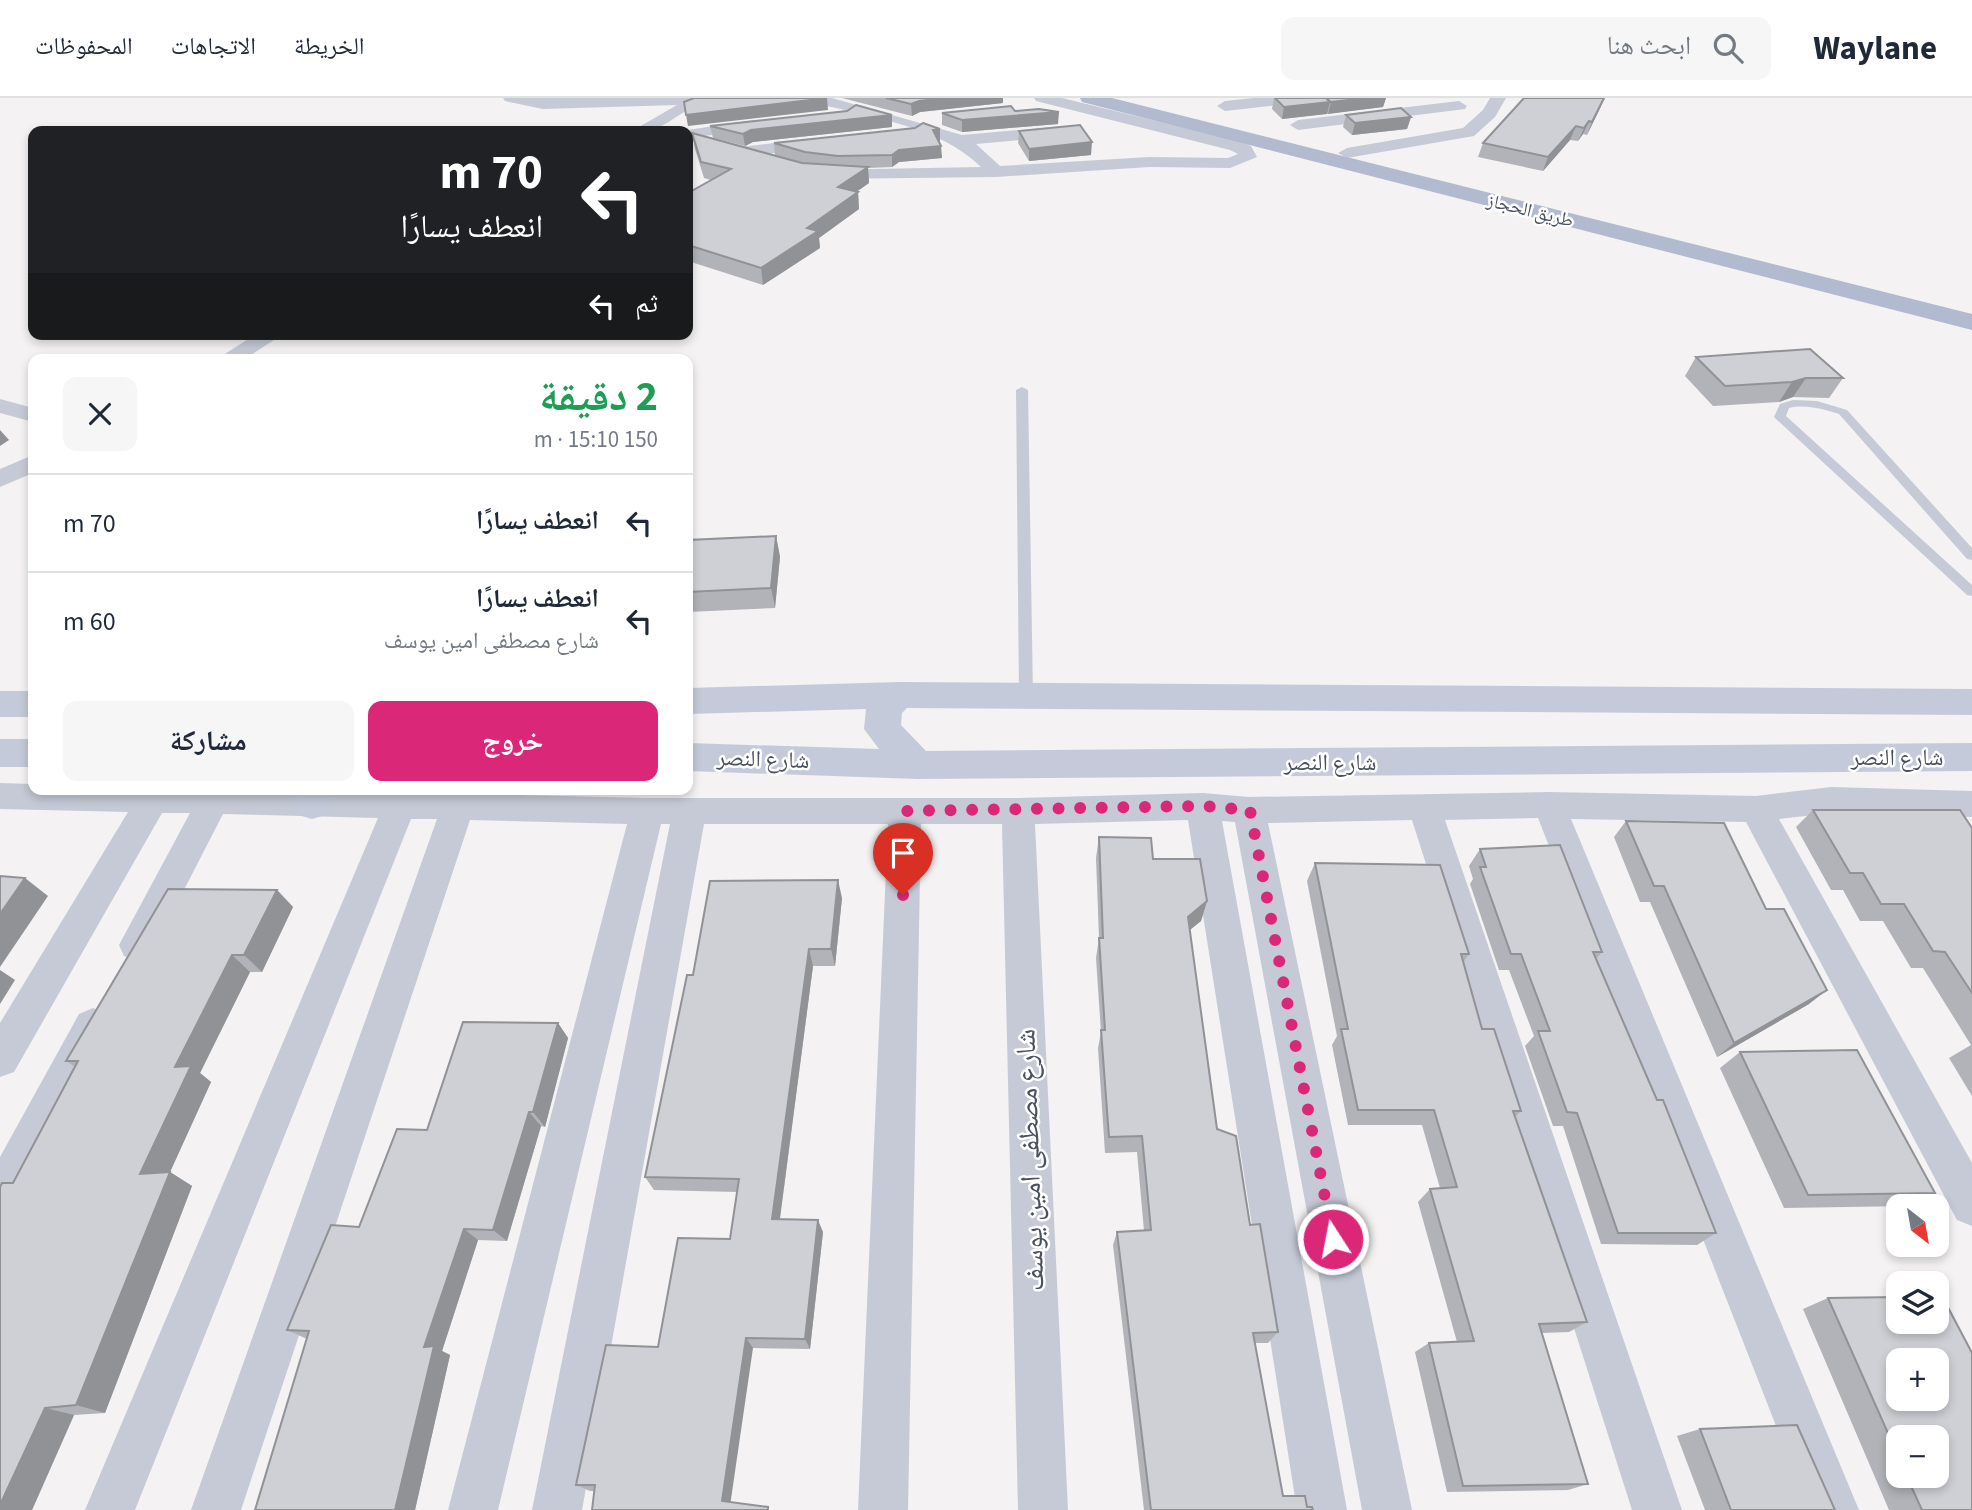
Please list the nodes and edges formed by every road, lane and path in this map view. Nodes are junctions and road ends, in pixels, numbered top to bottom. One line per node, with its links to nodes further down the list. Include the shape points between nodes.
1 (511, 98): 9 (street, via 543,104)
2 (732, 98): 9 (street)
3 (813, 98): 11 (street)
4 (1042, 98): 10 (street)
5 (1089, 98): 35 (main road, طريق الحجاز)
6 (1127, 98): 29 (main road, طريق الحجاز)
7 (1298, 98): 12 (street)
8 (1429, 98): 13 (street)
9 (700, 99): 21 (street)
10 (1067, 104): 15 (street); 19 (street)
11 (873, 106): 16 (street); 18 (street, via 905,122)
12 (1225, 106)
13 (1459, 106): 14 (street); 20 (street)
14 (1494, 106): 29 (street, via 1468,132)
15 (1027, 108)
16 (813, 118)
17 (771, 123): 23 (street)
18 (940, 123): 24 (street); 26 (street)
19 (1147, 124): 22 (street); 26 (street)
20 (1298, 125)
21 (653, 126)
22 (1166, 129): 30 (street); 30 (street, via 1241,147 1249,155 1236,163)
23 (693, 131)
24 (883, 135)
25 (693, 140): 28 (street)
26 (960, 140): 33 (street)
27 (831, 141): 28 (street)
28 (740, 152): 31 (street)
29 (1347, 153): 34 (main road, طريق الحجاز)
30 (1163, 163): 33 (street)
31 (785, 165)
32 (805, 172): 33 (street, via 839,176)
33 (996, 172)
34 (1972, 308)
35 (1972, 322)
36 (261, 340): 37 (street)
37 (237, 354)
38 (1021, 390): 46 (lane)
39 (0, 406): 40 (street)
40 (28, 414)
41 (28, 465): 42 (street)
42 (0, 479)
43 (1972, 556): 44 (lane, via 1843,412 1804,402 1780,411 1780,417)
44 (1972, 592)
45 (899, 695): 46 (main road); 48 (main road); 56 (main road, via 884,708 882,729)
46 (1026, 696): 49 (main road)
47 (693, 701): 48 (main road)
48 (730, 701): 54 (main road, via 739,720 716,749)
49 (1972, 702)
50 (0, 704): 51 (main road)
51 (28, 704)
52 (0, 753): 53 (main road)
53 (28, 753)
54 (701, 757): 56 (main road, شارع النصر)
55 (1972, 757): 56 (main road, شارع النصر)
56 (917, 765)
57 (28, 794): 59 (street)
58 (102, 795): 61 (street)
59 (0, 796)
60 (316, 797): 62 (street); 66 (street)
61 (154, 799): 62 (street); 75 (street)
62 (214, 800): 78 (street)
63 (1549, 805): 65 (street); 68 (street); 89 (street)
64 (1203, 806): 69 (street); 73 (street); 77 (street)
65 (1424, 806): 69 (street); 88 (street)
66 (399, 807): 67 (street); 80 (street)
67 (457, 809): 70 (street); 81 (street)
68 (1756, 809): 74 (street, via 1831,800); 79 (street)
69 (1250, 810): 76 (street)
70 (648, 811): 71 (street); 82 (street)
71 (690, 811): 72 (street); 83 (street)
72 (905, 811): 73 (street); 84 (street)
73 (1018, 811): 85 (street, شارع مصطفى امين يوسف)
74 (1966, 812)
75 (0, 1059)
76 (1311, 1131): 77 (street); 87 (street)
77 (1258, 1138): 86 (street)
78 (0, 1200)
79 (1972, 1205)
80 (110, 1510)
81 (216, 1510)
82 (473, 1510)
83 (557, 1510)
84 (883, 1510)
85 (1043, 1510)
86 (1322, 1510)
87 (1387, 1510)
88 (1657, 1510)
89 (1834, 1510)

